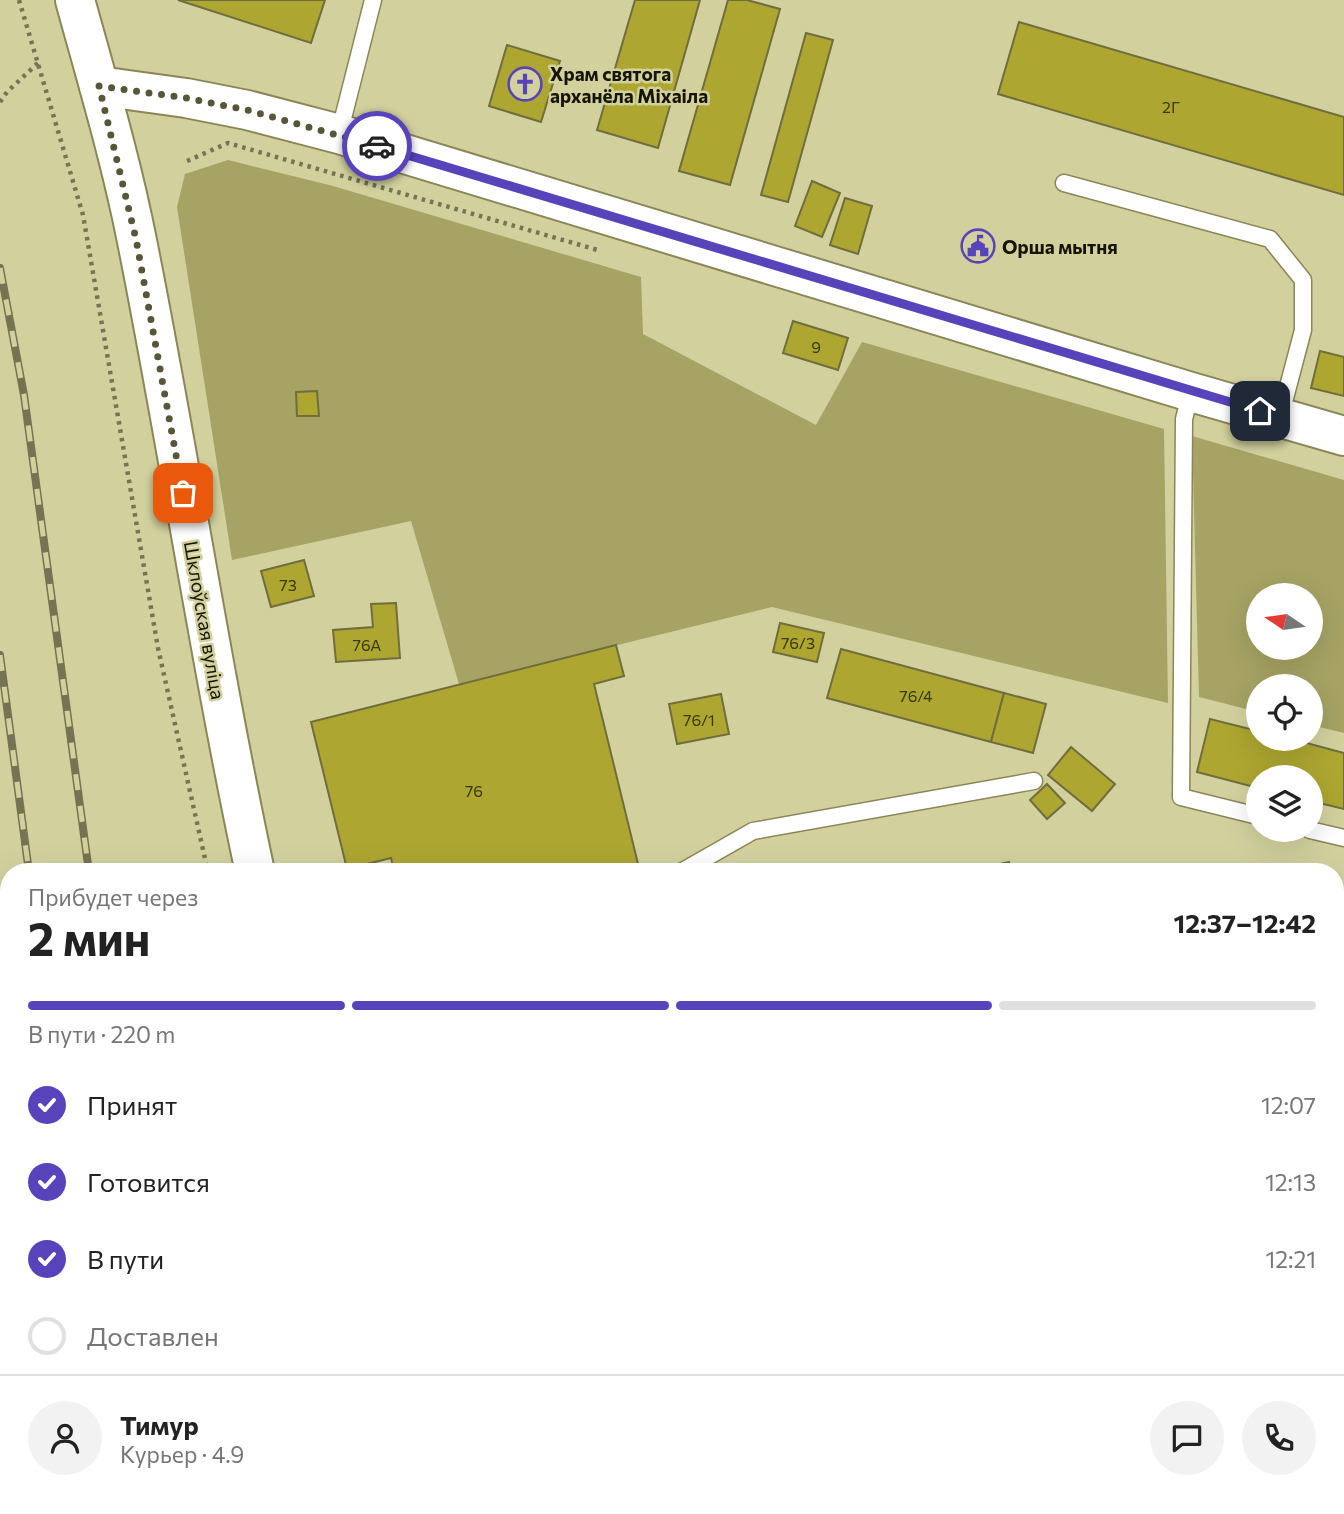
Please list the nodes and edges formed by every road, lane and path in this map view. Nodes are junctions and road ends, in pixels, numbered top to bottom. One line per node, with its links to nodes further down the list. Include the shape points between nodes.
1 (19, 0): 4 (path)
2 (75, 0): 5 (street, Шклоўская вуліца)
3 (373, 0): 7 (lane)
4 (38, 63): 6 (path); 16 (path, via 83,215 158,648)
5 (99, 86): 7 (street, via 247,110); 17 (street, Шклоўская вуліца, via 136,239)
6 (0, 102)
7 (339, 134): 9 (street)
8 (1064, 183): 10 (lane, via 1270,239 1303,280 1303,330)
9 (1191, 392): 10 (street); 13 (lane, via 1184,419 1183,457 1181,797)
10 (1280, 417): 11 (street)
11 (1344, 436)
12 (1034, 781): 18 (lane, via 753,831)
13 (1246, 813)
14 (1323, 833): 15 (lane)
15 (1344, 838)
16 (206, 863)
17 (253, 863)
18 (697, 863)

